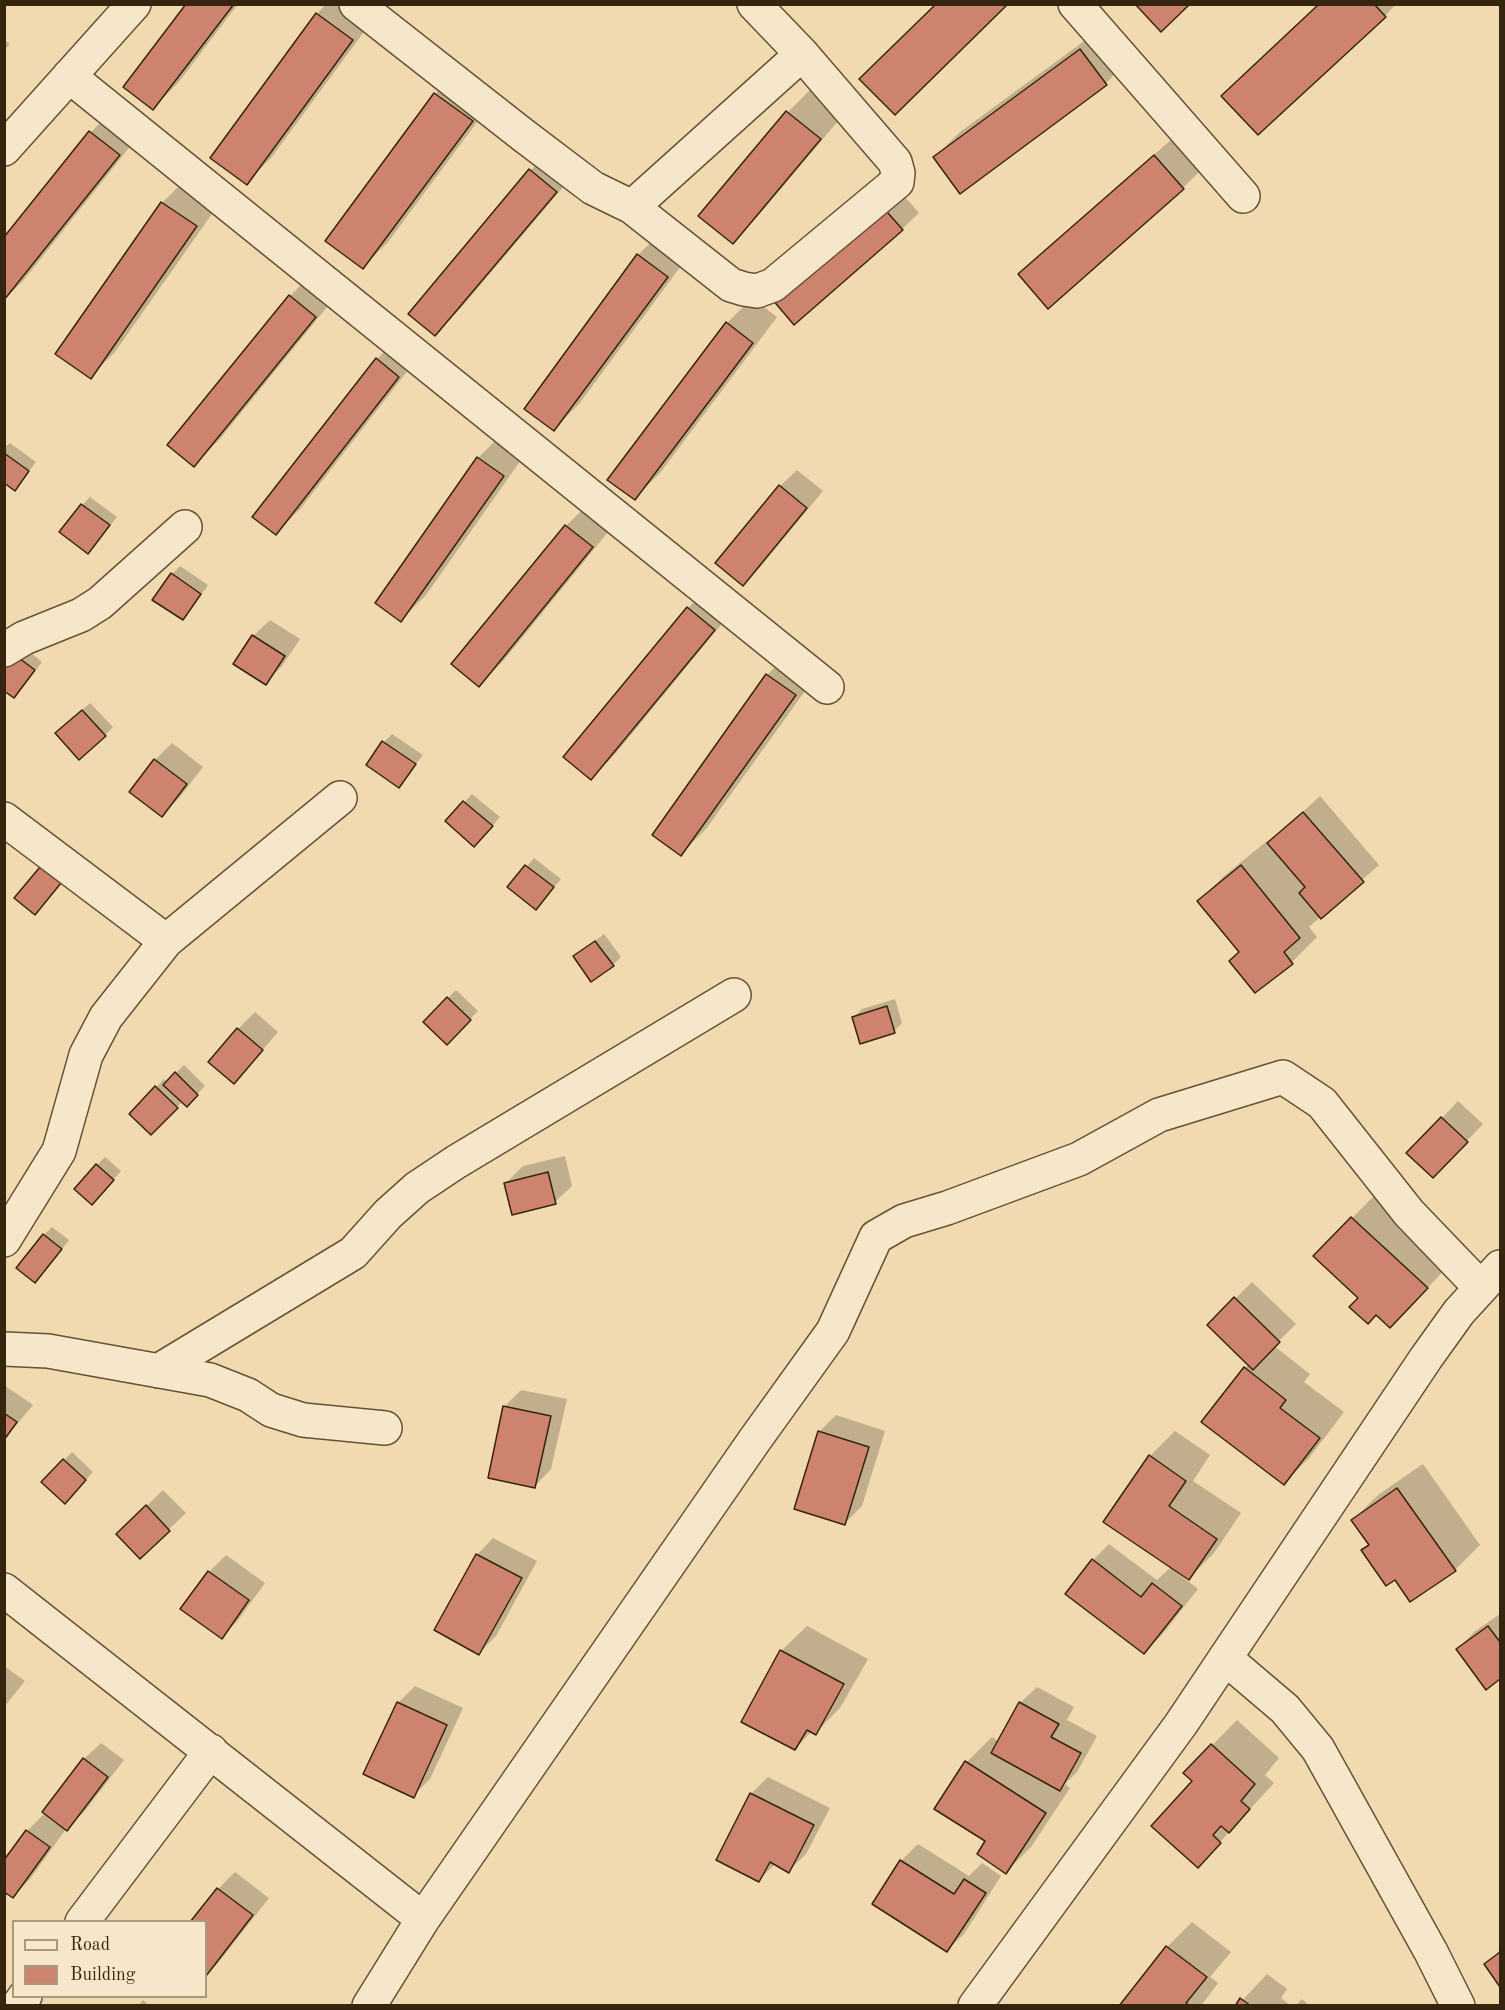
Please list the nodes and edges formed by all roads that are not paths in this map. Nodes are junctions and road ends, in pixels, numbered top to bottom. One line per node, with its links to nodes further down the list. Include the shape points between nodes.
1 (134, 4): 6 (street)
2 (356, 4): 9 (street, via 585,181)
3 (754, 4): 5 (street)
4 (1075, 4): 8 (street)
5 (802, 54): 9 (street); 9 (street, via 895,162 897,182 891,189 774,285 757,291 731,285)
6 (69, 76): 7 (street); 12 (street)
7 (4, 149)
8 (1243, 196)
9 (632, 207)
10 (185, 527): 11 (street, via 100,603)
11 (4, 650)
12 (827, 687)
13 (340, 798): 15 (street)
14 (4, 819): 15 (street)
15 (166, 941): 17 (street, via 106,1017 86,1055 59,1150)
16 (734, 995): 20 (street, via 456,1162 417,1188 353,1253)
17 (4, 1240)
18 (1491, 1278): 23 (street, via 1459,1312 1426,1358); 25 (street, via 1409,1214 1322,1103 1283,1077 1159,1114 1079,1159 904,1221 876,1238 833,1331)
19 (4, 1349): 20 (street, via 48,1351)
20 (159, 1371): 21 (street, via 210,1380 248,1395 271,1410 303,1420)
21 (385, 1428)
22 (7, 1597): 24 (street)
23 (1225, 1658): 28 (street); 29 (street, via 1285,1709 1318,1749)
24 (211, 1751): 25 (street); 26 (street)
25 (423, 1918): 27 (street)
26 (84, 1920)
27 (369, 2006)
28 (975, 2006)
29 (1458, 2006)

